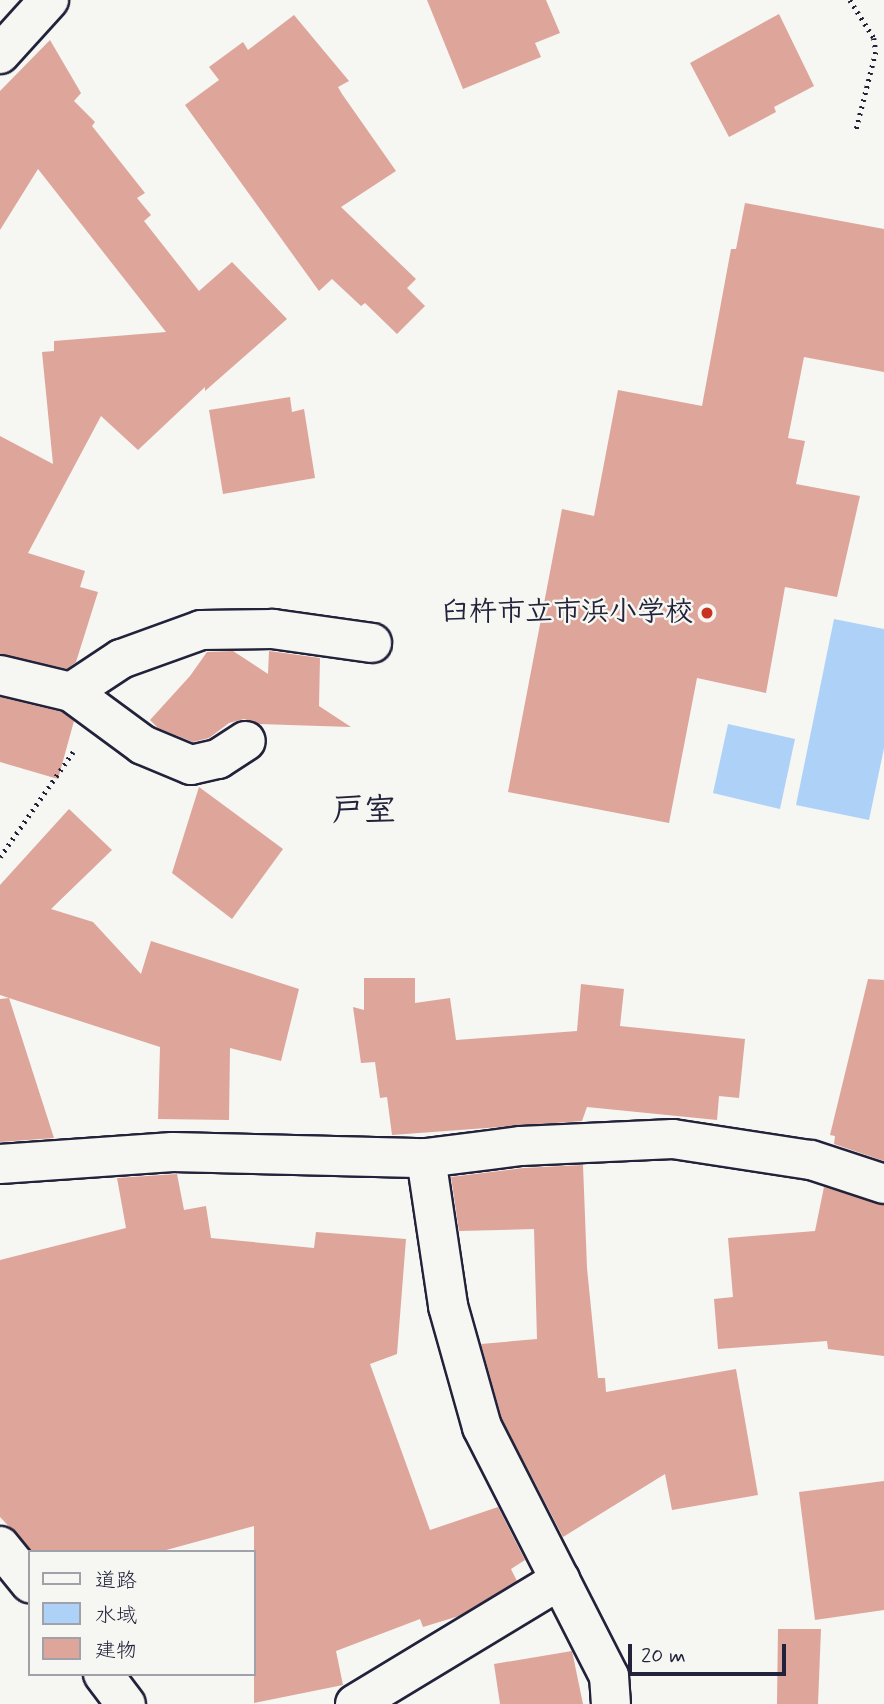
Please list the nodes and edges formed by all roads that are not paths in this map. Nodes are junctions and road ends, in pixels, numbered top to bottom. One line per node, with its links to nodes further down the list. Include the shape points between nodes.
1 (49, 0): 2 (street)
2 (0, 54)
3 (372, 643): 5 (street, via 273,629 201,630 121,659)
4 (0, 675): 5 (street)
5 (86, 702): 6 (street, via 143,745 191,765 218,759)
6 (246, 741)
7 (425, 1158): 8 (street, via 173,1152); 9 (street, via 521,1146 673,1139 811,1160); 11 (street, via 448,1306 482,1427)
8 (0, 1164)
9 (884, 1184)
10 (0, 1546): 12 (street)
11 (560, 1580): 15 (street); 16 (street, via 609,1676)
12 (28, 1581)
13 (105, 1676): 14 (street)
14 (127, 1704)
15 (355, 1704)
16 (611, 1704)

